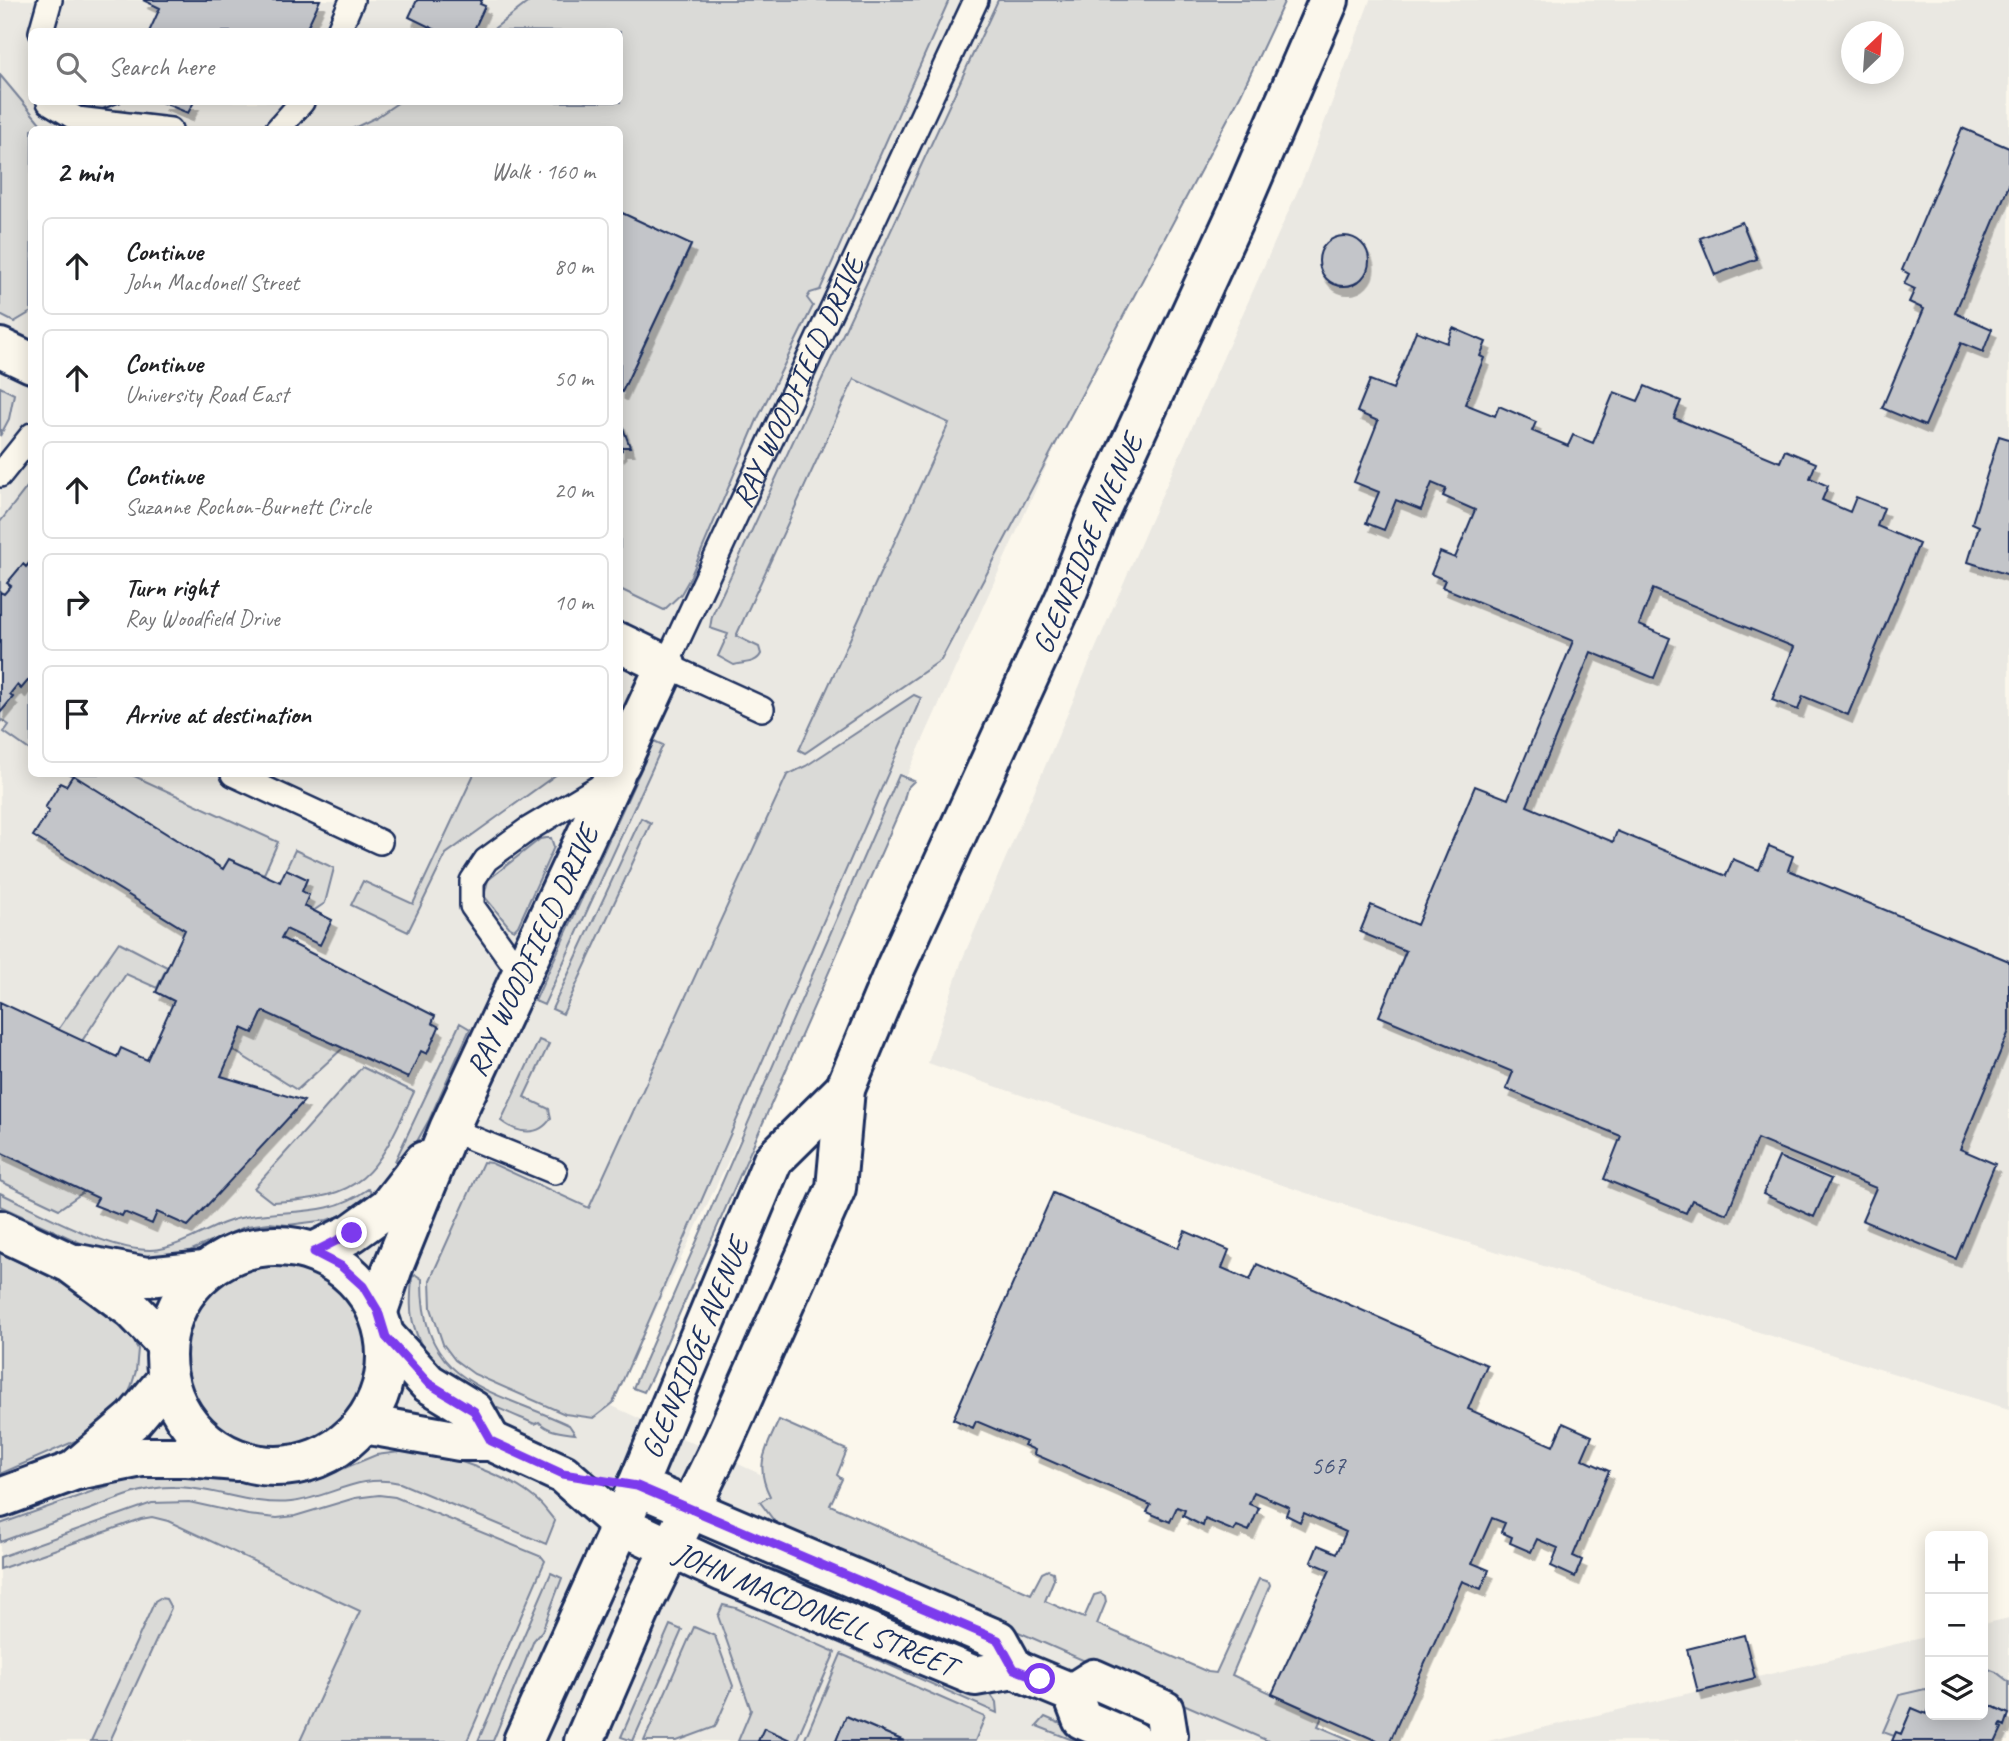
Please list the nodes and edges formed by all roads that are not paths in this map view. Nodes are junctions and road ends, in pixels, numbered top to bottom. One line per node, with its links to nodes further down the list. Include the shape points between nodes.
1 (50, 0): 5 (lane)
2 (352, 0): 6 (lane)
3 (976, 0): 16 (lane, RAY WOODFIELD DRIVE)
4 (1328, 0): 24 (street, GLENRIDGE AVENUE)
5 (42, 28)
6 (340, 28)
7 (54, 105): 9 (lane, via 77,119)
8 (299, 105): 10 (lane)
9 (136, 126)
10 (281, 126)
11 (0, 348): 12 (street)
12 (28, 361)
13 (28, 440): 14 (lane)
14 (0, 475)
15 (623, 644): 16 (street)
16 (666, 665): 17 (lane); 18 (street, RAY WOODFIELD DRIVE)
17 (762, 709)
18 (623, 757)
19 (239, 777): 22 (lane)
20 (608, 777): 23 (lane, via 486,860 472,881 472,906)
21 (614, 777): 23 (street, RAY WOODFIELD DRIVE)
22 (380, 842)
23 (521, 974): 25 (street, RAY WOODFIELD DRIVE)
24 (845, 1089): 38 (street, GLENRIDGE AVENUE, via 773,1160); 40 (street, GLENRIDGE AVENUE, via 836,1188)
25 (449, 1129): 26 (lane); 28 (street, RAY WOODFIELD DRIVE, via 388,1207 352,1233); 31 (street, RAY WOODFIELD DRIVE, via 392,1270)
26 (555, 1172)
27 (0, 1230): 29 (street)
28 (314, 1252): 30 (street, via 257,1247); 31 (street, via 341,1266 363,1286)
29 (70, 1263): 30 (street, via 147,1277); 32 (street, via 132,1309)
30 (204, 1271): 32 (street, via 172,1317)
31 (382, 1324): 33 (street, via 387,1368 379,1398); 34 (street, via 428,1383 474,1411)
32 (167, 1361): 35 (street, via 177,1406 194,1430 216,1450); 36 (street, via 134,1419)
33 (365, 1424): 34 (street, via 460,1441); 35 (street, via 340,1448 310,1462 276,1467)
34 (491, 1441): 37 (street)
35 (243, 1462): 36 (street, via 142,1457)
36 (73, 1471): 39 (street)
37 (563, 1474): 38 (street, JOHN MACDONELL STREET); 41 (street, JOHN MACDONELL STREET)
38 (637, 1486): 40 (street, JOHN MACDONELL STREET); 41 (street, GLENRIDGE AVENUE)
39 (0, 1498)
40 (692, 1509): 42 (street, GLENRIDGE AVENUE); 43 (street, JOHN MACDONELL STREET, via 998,1640)
41 (621, 1525): 42 (street, JOHN MACDONELL STREET); 45 (street, GLENRIDGE AVENUE)
42 (671, 1550): 43 (street, JOHN MACDONELL STREET, via 975,1676); 46 (street, GLENRIDGE AVENUE)
43 (1014, 1669): 44 (street, via 1072,1693 1094,1679 1164,1710)
44 (1161, 1739)
45 (523, 1741)
46 (584, 1741)

